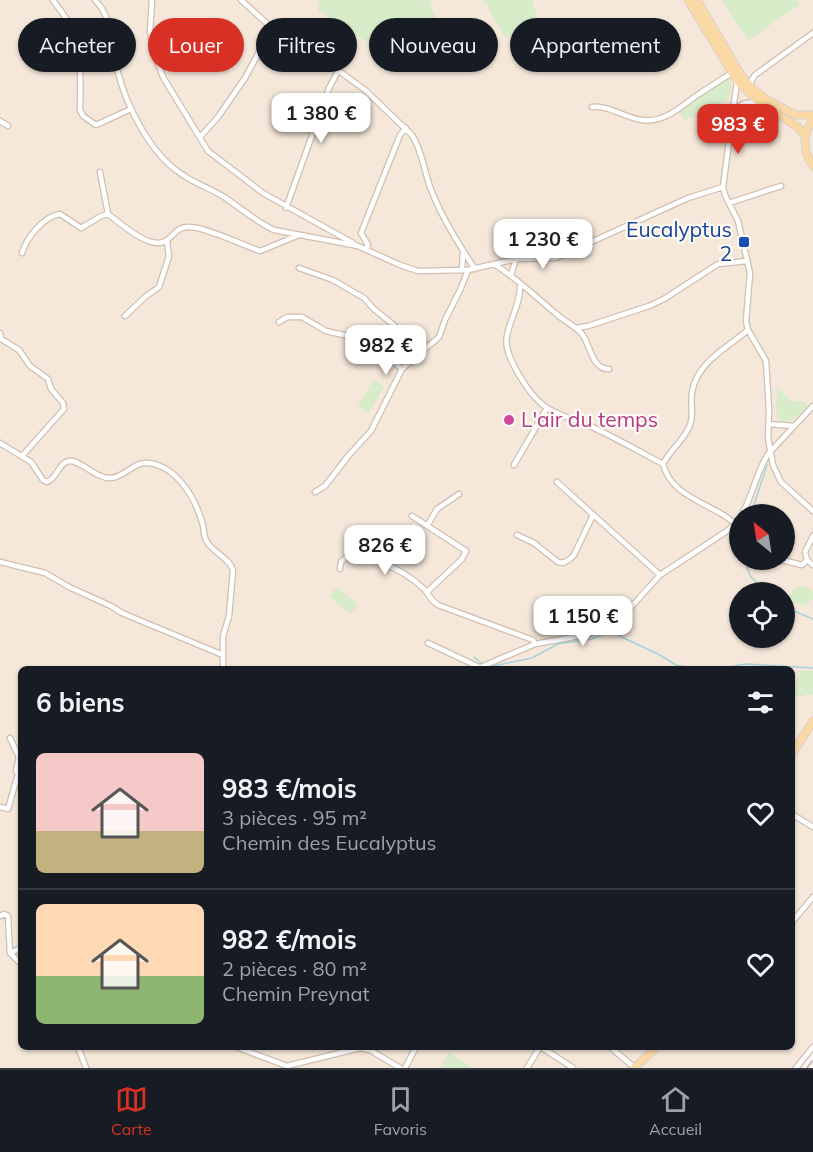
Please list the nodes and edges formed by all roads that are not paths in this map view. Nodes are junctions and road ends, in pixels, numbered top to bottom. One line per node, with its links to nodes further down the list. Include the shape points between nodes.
1 (53, 0): 18 (street, via 71,26 77,43 83,117 96,125)
2 (95, 0): 18 (street, via 111,28 116,68)
3 (152, 0): 26 (street, via 150,31 155,56 163,77)
4 (241, 0): 7 (street)
5 (688, 0): 12 (main road)
6 (697, 0): 14 (main road)
7 (261, 18)
8 (813, 33): 13 (street)
9 (256, 58): 26 (street, via 218,117)
10 (337, 72): 32 (street)
11 (339, 72): 24 (street)
12 (732, 73): 14 (main road); 17 (street, via 661,118 639,120 601,106)
13 (755, 75): 14 (street); 15 (street)
14 (739, 78): 15 (main road); 16 (main road); 20 (street)
15 (749, 85): 19 (main road, via 795,115)
16 (762, 105): 20 (street, via 749,101 740,104); 25 (main road, via 798,127)
17 (592, 107)
18 (131, 109): 34 (street, via 156,151 181,175 222,196 265,226)
19 (813, 115)
20 (731, 120): 30 (street)
21 (813, 120): 25 (main road)
22 (0, 121): 23 (street)
23 (8, 126)
24 (406, 128): 37 (street, via 361,233 368,245); 38 (street, via 417,143 432,193)
25 (805, 136): 27 (main road, via 806,155)
26 (200, 137): 32 (street, via 208,150 237,174)
27 (813, 166)
28 (100, 172): 33 (street)
29 (781, 186): 31 (street)
30 (723, 187): 31 (street); 40 (street, via 688,198 556,258)
31 (729, 203): 41 (street, via 738,221)
32 (286, 207): 36 (street)
33 (108, 214): 35 (street, via 148,242 158,245); 39 (street, via 81,228 60,214 52,215 40,224)
34 (299, 235): 35 (street, via 260,251 189,226 176,229); 36 (street)
35 (167, 241): 48 (street, via 169,256 159,287)
36 (358, 246): 37 (street)
37 (366, 250): 45 (street, via 418,271)
38 (463, 252): 44 (street); 45 (street)
39 (22, 253)
40 (516, 259): 42 (street); 46 (street)
41 (747, 261): 50 (street, via 718,264 664,299); 52 (street)
42 (494, 264): 44 (street); 46 (street)
43 (299, 267): 55 (street, via 364,298)
44 (475, 269): 45 (street)
45 (465, 270): 55 (street, via 439,337)
46 (511, 274): 47 (street)
47 (520, 285): 51 (street); 59 (street, via 519,305 506,346 531,393)
48 (125, 316)
49 (279, 322): 56 (street, via 287,317 302,317 326,331 348,336)
50 (588, 326): 51 (street); 54 (street)
51 (576, 328): 54 (street)
52 (748, 330): 60 (street, via 766,361); 65 (street, via 702,370 692,391 690,425)
53 (0, 333): 64 (street, via 30,366 48,379 63,403 64,409)
54 (584, 336): 57 (street, via 598,366)
55 (420, 354): 56 (street)
56 (402, 369): 68 (street, via 371,431 325,486)
57 (609, 369)
58 (813, 406): 61 (street)
59 (547, 408): 65 (street, via 610,435); 66 (street)
60 (769, 424): 61 (street); 63 (street)
61 (794, 426): 63 (street)
62 (0, 442): 64 (street)
63 (770, 452): 70 (street); 71 (street, via 781,482)
64 (22, 456): 88 (street, via 47,482 67,461 73,460 104,478 125,474 146,462 182,483 202,522 206,542 233,570)
65 (663, 464): 74 (street, via 674,487)
66 (514, 465)
67 (557, 482): 72 (street)
68 (315, 492)
69 (459, 494): 75 (street, via 437,509)
70 (747, 504)
71 (813, 511)
72 (593, 515): 77 (street, via 574,555 563,563); 84 (street)
73 (412, 516): 75 (street)
74 (729, 519)
75 (427, 526): 85 (street, via 463,548 465,554)
76 (729, 530): 84 (street)
77 (516, 535)
78 (813, 536): 79 (street, via 806,548)
79 (807, 560): 81 (street, via 802,565); 82 (street)
80 (0, 562): 88 (street, via 45,573 122,613)
81 (795, 563)
82 (813, 565)
83 (340, 569): 85 (street, via 341,562 356,548 398,569)
84 (660, 575): 87 (street, via 623,616 603,629)
85 (427, 592): 87 (street, via 438,605)
86 (428, 643): 90 (street)
87 (536, 644): 91 (street)
88 (223, 655): 89 (street)
89 (223, 666)
90 (473, 666)
91 (482, 666)
92 (813, 721): 94 (main road)
93 (10, 738): 95 (street)
94 (795, 749)
95 (18, 755)
96 (18, 781): 97 (street, via 8,809)
97 (0, 807)
98 (795, 816): 99 (street)
99 (813, 827)
100 (813, 897): 102 (street)
101 (0, 916): 104 (street, via 8,916)
102 (795, 918)
103 (18, 949): 104 (street)
104 (10, 953): 105 (street)
105 (18, 961)
106 (813, 1047): 122 (street)
107 (79, 1050): 116 (street)
108 (244, 1050): 109 (street, via 287,1066)
109 (352, 1050)
110 (370, 1050): 117 (street)
111 (414, 1050): 118 (street)
112 (538, 1050): 119 (street)
113 (545, 1050): 120 (street)
114 (613, 1050): 121 (street)
115 (654, 1050): 121 (main road)
116 (86, 1068)
117 (400, 1068)
118 (405, 1068)
119 (527, 1068)
120 (573, 1068)
121 (634, 1068)
122 (796, 1068)

